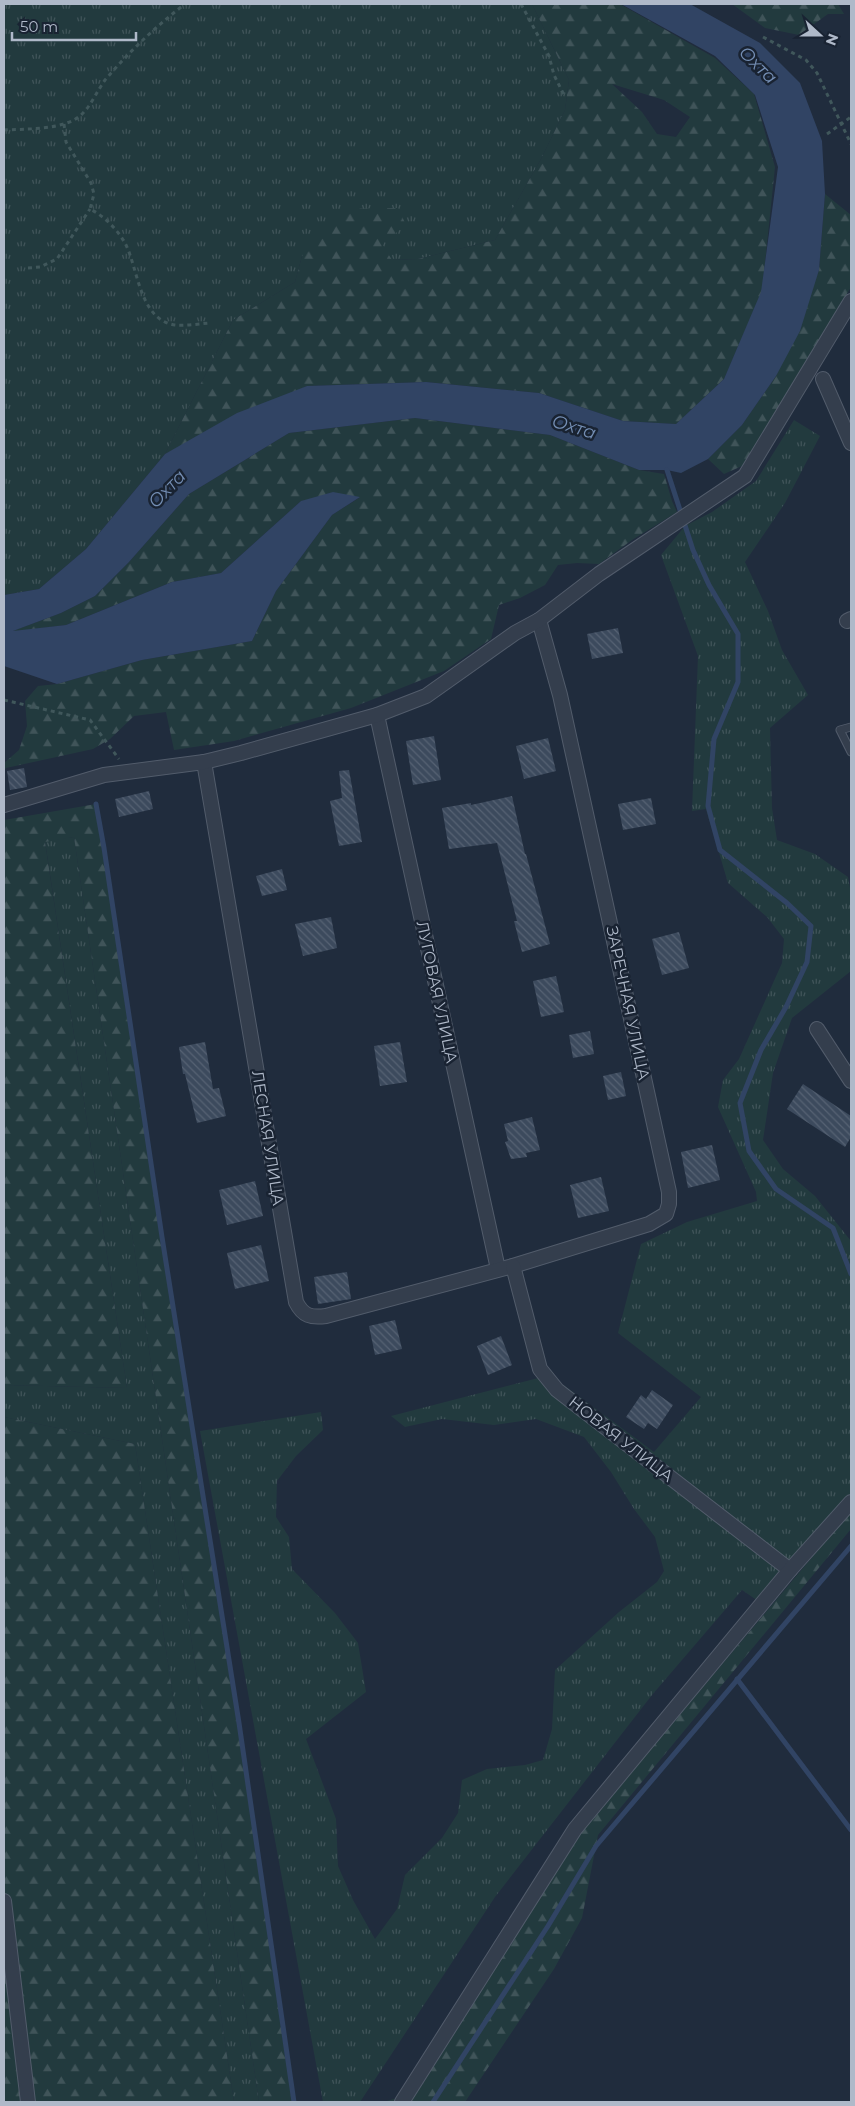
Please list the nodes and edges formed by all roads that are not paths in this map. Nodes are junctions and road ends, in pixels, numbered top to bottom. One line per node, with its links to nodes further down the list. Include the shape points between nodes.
1 (851, 301): 4 (street, via 745,476 599,574)
2 (823, 379): 3 (street)
3 (851, 443)
4 (539, 620): 5 (street, via 515,633 426,696); 12 (street, ЗАРЕЧНАЯ УЛИЦА, via 564,715 669,1192 669,1204 666,1214 650,1224)
5 (377, 715): 8 (street); 13 (street, ЛУГОВАЯ УЛИЦА)
6 (851, 727): 7 (lane, via 840,730)
7 (851, 752)
8 (204, 762): 9 (street, via 104,775); 13 (street, ЛЕСНАЯ УЛИЦА, via 299,1308 314,1318 326,1316)
9 (4, 805)
10 (817, 1029): 11 (street)
11 (851, 1081)
12 (513, 1266): 13 (street, ЗАРЕЧНАЯ УЛИЦА); 15 (street, НОВАЯ УЛИЦА, via 540,1369 557,1390)
13 (498, 1269)
14 (851, 1502): 15 (street)
15 (790, 1570): 18 (street, via 574,1829)
16 (4, 1901): 17 (street)
17 (28, 2102)
18 (402, 2102)

